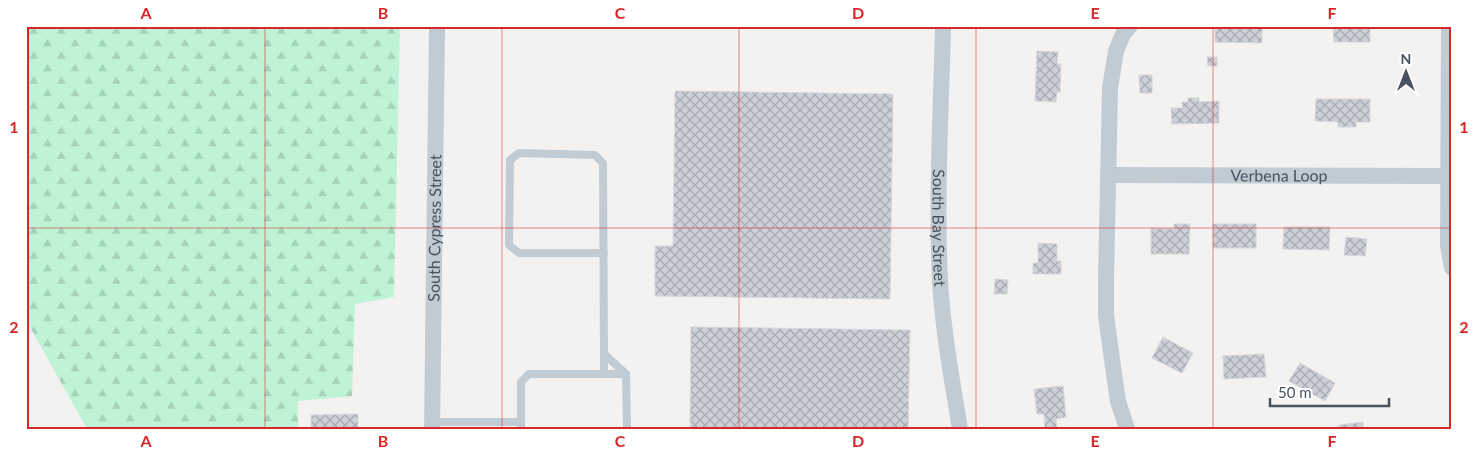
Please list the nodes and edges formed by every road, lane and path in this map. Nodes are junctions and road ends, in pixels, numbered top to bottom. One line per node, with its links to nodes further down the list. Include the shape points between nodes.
1 (437, 26): 12 (street, South Cypress Street)
2 (943, 26): 15 (street, South Bay Street, via 938,187 940,283)
3 (1130, 26): 5 (street, via 1116,51 1110,88)
4 (1449, 26): 6 (street)
5 (1109, 175): 6 (street, Verbena Loop); 16 (street, via 1106,315 1118,401)
6 (1449, 176): 8 (street, via 1448,245)
7 (604, 253): 7 (lane, via 603,163 595,155 519,153 510,160 509,246 519,252); 9 (lane)
8 (1452, 268)
9 (604, 354): 10 (lane); 11 (lane)
10 (604, 374): 11 (lane); 13 (lane, via 529,374 522,382)
11 (626, 374): 14 (lane)
12 (432, 425): 13 (lane)
13 (521, 425)
14 (627, 429)
15 (960, 429)
16 (1127, 429)

